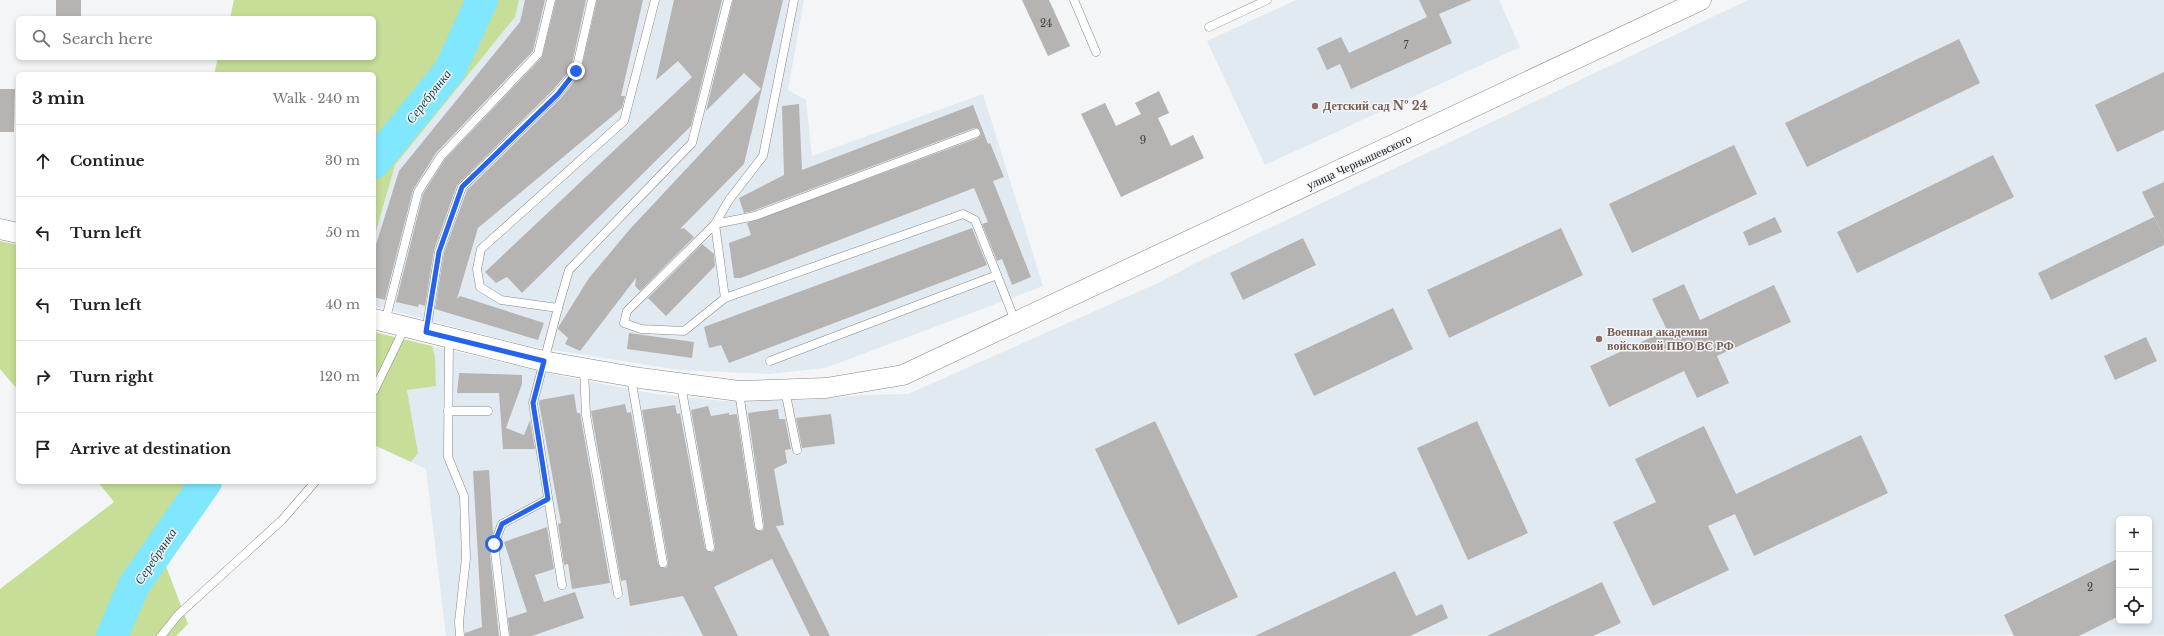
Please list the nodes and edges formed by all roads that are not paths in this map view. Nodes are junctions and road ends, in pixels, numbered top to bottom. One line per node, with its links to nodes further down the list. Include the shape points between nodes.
1 (551, 0): 19 (lane, via 538,54 441,156 418,192)
2 (592, 0): 22 (lane, via 576,71 558,94 462,187 439,252)
3 (655, 0): 18 (lane, via 624,122 482,249 477,269 480,286 501,300)
4 (728, 0): 18 (lane, via 692,143 569,270)
5 (794, 0): 13 (lane, via 763,156 728,200)
6 (1074, 0): 11 (lane)
7 (1267, 0): 9 (lane)
8 (1701, 0): 20 (street, улица Чернышевского)
9 (1256, 2): 10 (lane)
10 (1209, 27)
11 (1096, 52)
12 (976, 133): 13 (lane, via 755,216)
13 (714, 224): 17 (lane); 17 (lane, via 627,311 624,323 641,329 684,330)
14 (0, 228): 15 (street)
15 (16, 232)
16 (997, 275): 17 (lane, via 975,220 964,214); 20 (lane); 25 (lane)
17 (725, 298)
18 (558, 308): 24 (lane)
19 (378, 320): 21 (street, улица Чернышевского)
20 (1016, 323): 30 (street, улица Чернышевского, via 903,375 826,388)
21 (405, 327): 22 (street, улица Чернышевского); 29 (lane)
22 (426, 332): 23 (street, улица Чернышевского)
23 (449, 337): 24 (street, улица Чернышевского); 32 (lane)
24 (544, 361): 26 (street, улица Чернышевского); 36 (lane, via 533,403)
25 (770, 361)
26 (584, 368): 27 (street, улица Чернышевского); 41 (lane, via 586,415)
27 (631, 377): 28 (street, улица Чернышевского); 39 (lane)
28 (680, 384): 31 (street, улица Чернышевского); 38 (lane)
29 (376, 387)
30 (785, 389): 31 (street, улица Чернышевского); 34 (lane)
31 (739, 391): 37 (lane)
32 (448, 411): 33 (lane); 43 (lane, via 448,457 464,496 466,558 459,622)
33 (488, 411)
34 (797, 450)
35 (312, 484): 42 (lane, via 282,520 178,615)
36 (548, 499): 40 (lane); 44 (lane, via 502,524 494,544)
37 (759, 526)
38 (710, 547)
39 (663, 563)
40 (562, 585)
41 (618, 594)
42 (160, 636)
43 (460, 636)
44 (505, 636)

